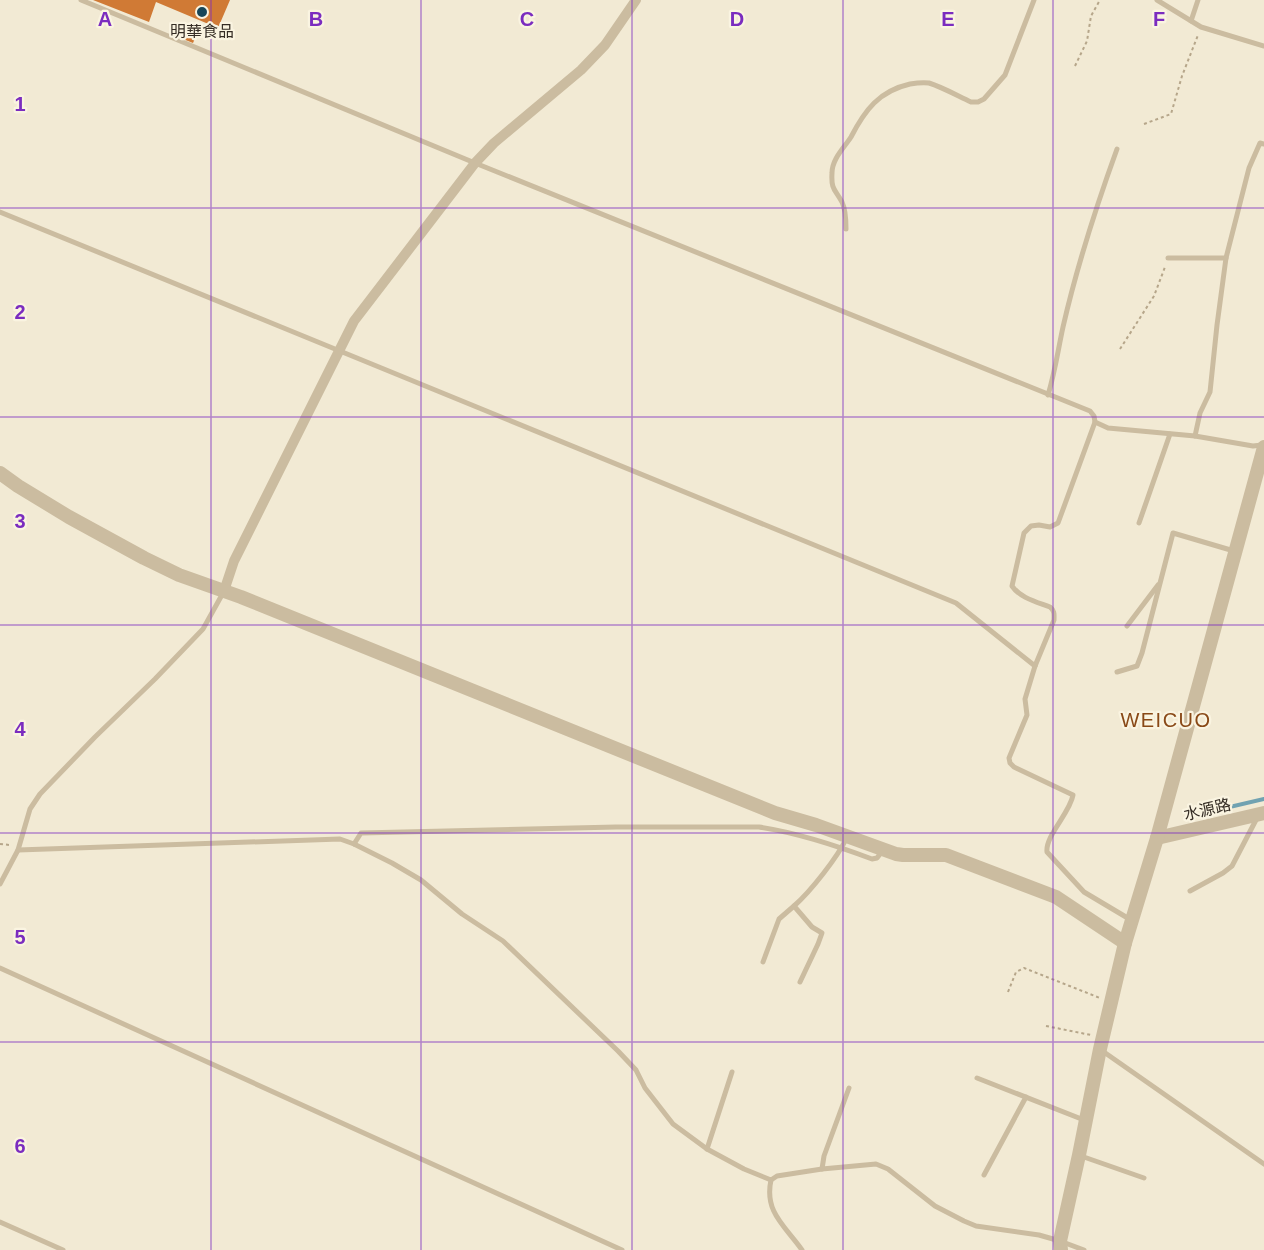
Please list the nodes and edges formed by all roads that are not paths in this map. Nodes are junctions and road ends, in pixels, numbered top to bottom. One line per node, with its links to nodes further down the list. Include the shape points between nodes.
1 (81, 0): 10 (lane)
2 (636, 0): 10 (street, via 605,45 581,70)
3 (1034, 0): 12 (lane, via 1005,75 984,99 971,102 928,83 919,83 878,98 862,116 832,170 832,188 842,202)
4 (1157, 0): 6 (lane)
5 (1198, 0): 6 (lane)
6 (1191, 21): 7 (lane)
7 (1264, 46)
8 (1264, 144): 14 (lane, via 1260,143 1249,168)
9 (1117, 148): 16 (lane, via 1081,255)
10 (474, 163): 15 (street, via 354,321); 16 (lane)
11 (0, 212): 15 (lane)
12 (846, 229)
13 (1168, 258): 14 (lane)
14 (1226, 258): 19 (lane, via 1210,392)
15 (339, 350): 25 (street, via 234,561); 27 (lane, via 956,603)
16 (1048, 395): 17 (lane, via 1090,411)
17 (1095, 422): 18 (lane, via 1108,428); 27 (lane, via 1058,523 1050,527 1031,526 1024,533 1012,586 1021,595 1054,611)
18 (1170, 434): 19 (lane); 22 (lane)
19 (1195, 436): 20 (lane)
20 (1264, 446): 23 (street)
21 (0, 473): 25 (street, via 144,558)
22 (1139, 523)
23 (1235, 552): 24 (lane, via 1173,533); 30 (street)
24 (1160, 581): 26 (lane); 28 (lane, via 1137,666)
25 (224, 591): 31 (street); 33 (lane, via 203,629 40,794 30,809)
26 (1127, 627)
27 (1035, 666): 37 (lane, via 1025,699 1027,715 1009,758 1014,767 1072,795 1047,844 1047,852 1084,892)
28 (1117, 672)
29 (1262, 813): 30 (street, 水源路); 35 (lane, via 1232,866)
30 (1157, 838): 37 (street)
31 (845, 842): 32 (lane, via 826,842 759,827 616,827 362,833); 36 (lane); 38 (street, via 903,855 946,855 1056,897)
32 (354, 843): 33 (lane, via 340,839); 48 (lane, via 421,880 503,941 636,1070 673,1124)
33 (18, 850): 34 (lane)
34 (0, 884)
35 (1190, 891)
36 (794, 906): 39 (lane, via 779,919); 41 (lane, via 822,933)
37 (1132, 921): 38 (street)
38 (1125, 943): 42 (street)
39 (763, 962)
40 (0, 968): 58 (lane)
41 (800, 982)
42 (1101, 1043): 47 (street); 50 (lane)
43 (732, 1072): 48 (lane)
44 (977, 1078): 46 (lane)
45 (849, 1088): 51 (lane)
46 (1026, 1097): 47 (lane); 52 (lane)
47 (1086, 1121): 49 (street)
48 (707, 1149): 54 (lane)
49 (1079, 1155): 53 (lane); 56 (street)
50 (1264, 1164)
51 (822, 1169): 54 (lane); 56 (lane, via 876,1164 935,1206 975,1226 1039,1235)
52 (984, 1175)
53 (1144, 1178)
54 (771, 1180): 59 (lane, via 769,1192 776,1218)
55 (0, 1222): 57 (lane)
56 (1061, 1245): 60 (lane)
57 (63, 1250)
58 (622, 1250)
59 (802, 1250)
60 (1084, 1250)

